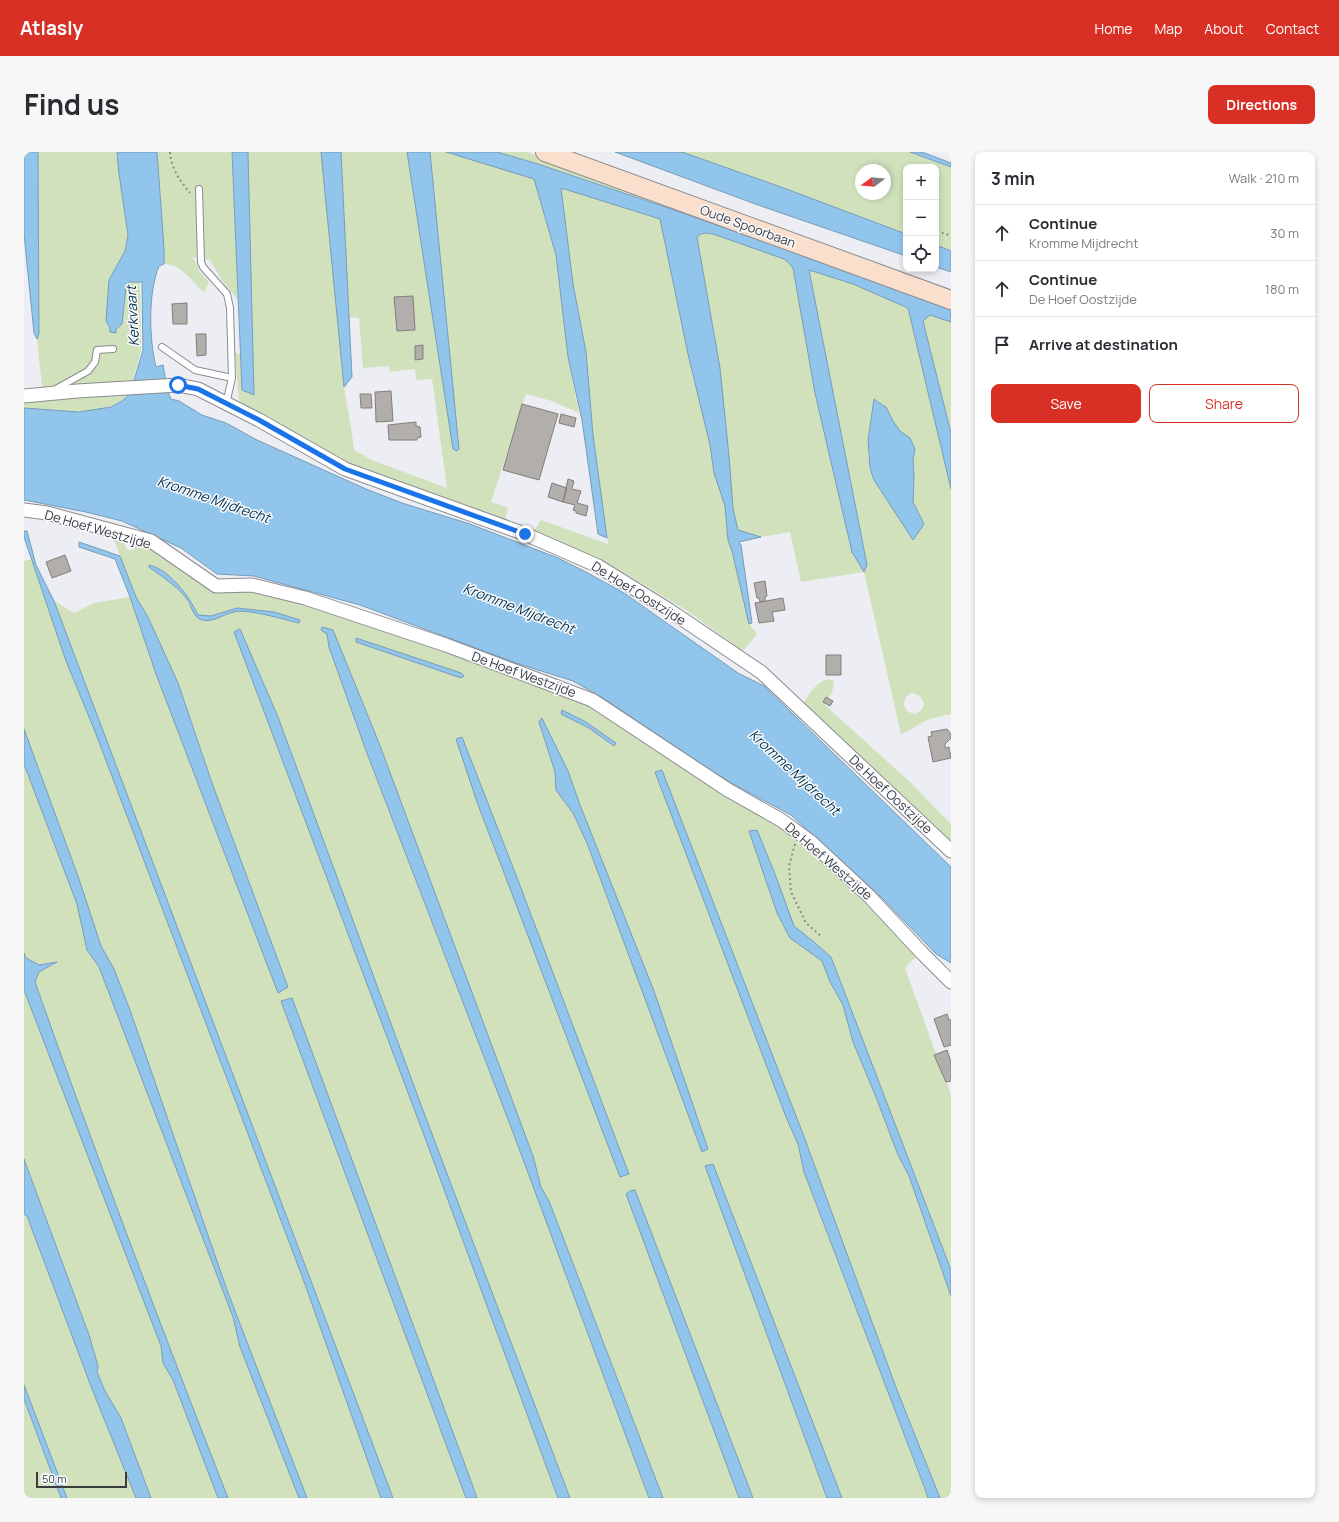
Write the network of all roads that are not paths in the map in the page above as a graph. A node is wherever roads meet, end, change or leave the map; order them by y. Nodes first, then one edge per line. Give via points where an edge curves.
1 (545, 152) edge
2 (199, 189) dead end
3 (951, 300) edge
4 (162, 347) dead end
5 (113, 349) dead end
6 (232, 378) junction
7 (48, 394) junction
8 (24, 396) edge
9 (226, 404) junction
10 (24, 510) edge
11 (951, 851) edge
12 (951, 982) edge

1 - 3 street, Oude Spoorbaan
2 - 6 lane via 201,262 227,294 230,308
4 - 6 lane via 195,370
5 - 7 lane via 97,350 95,362 88,371
6 - 9 lane
7 - 8 street
7 - 9 street via 178,385 198,389
9 - 11 street, De Hoef Oostzijde via 345,469 525,534 598,566 761,672
10 - 12 street, De Hoef Westzijde via 47,513 151,541 216,586 252,585 305,598 446,645 592,700 728,790 781,820 811,842 869,896

